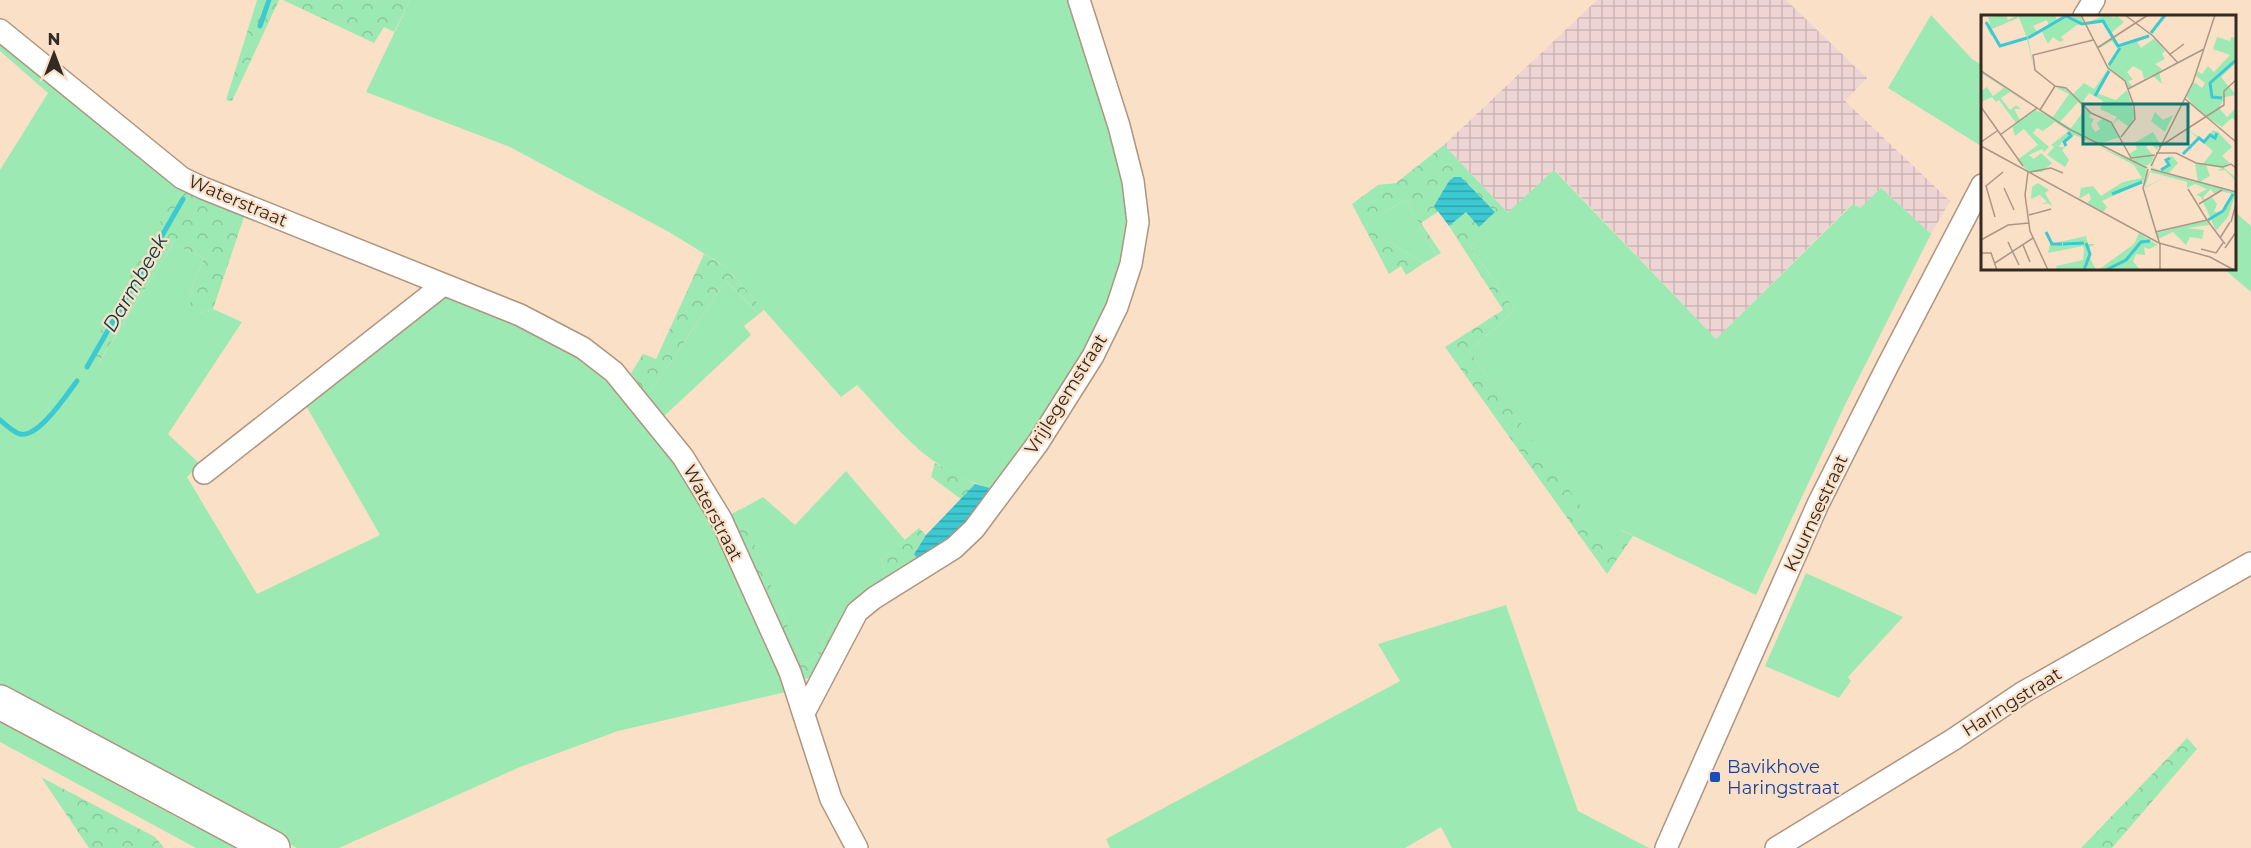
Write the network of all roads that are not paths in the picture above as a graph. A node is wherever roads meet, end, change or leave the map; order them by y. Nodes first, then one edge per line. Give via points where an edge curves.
1 (1079, 0) edge
2 (2094, 0) edge
3 (2085, 15) edge
4 (0, 30) edge
5 (1981, 189) edge
6 (443, 285) junction
7 (204, 473) dead end
8 (2251, 563) edge
9 (0, 702) edge
10 (804, 711) junction
11 (273, 848) edge
12 (857, 848) edge
13 (1666, 848) edge
14 (1776, 848) edge

1 - 10 street, Vrijlegemstraat via 1133,181 1138,222 1131,264 1117,307 1093,356 1038,443 974,529 954,548 857,612
2 - 3 street
4 - 6 street, Waterstraat via 182,178
5 - 13 street, Kuurnsestraat via 1818,504
6 - 7 street
6 - 10 street, Waterstraat via 520,315 573,343 627,385 683,457 721,519
8 - 14 street, Haringstraat via 2022,693
9 - 11 main road
10 - 12 street, Waterstraat via 831,799

